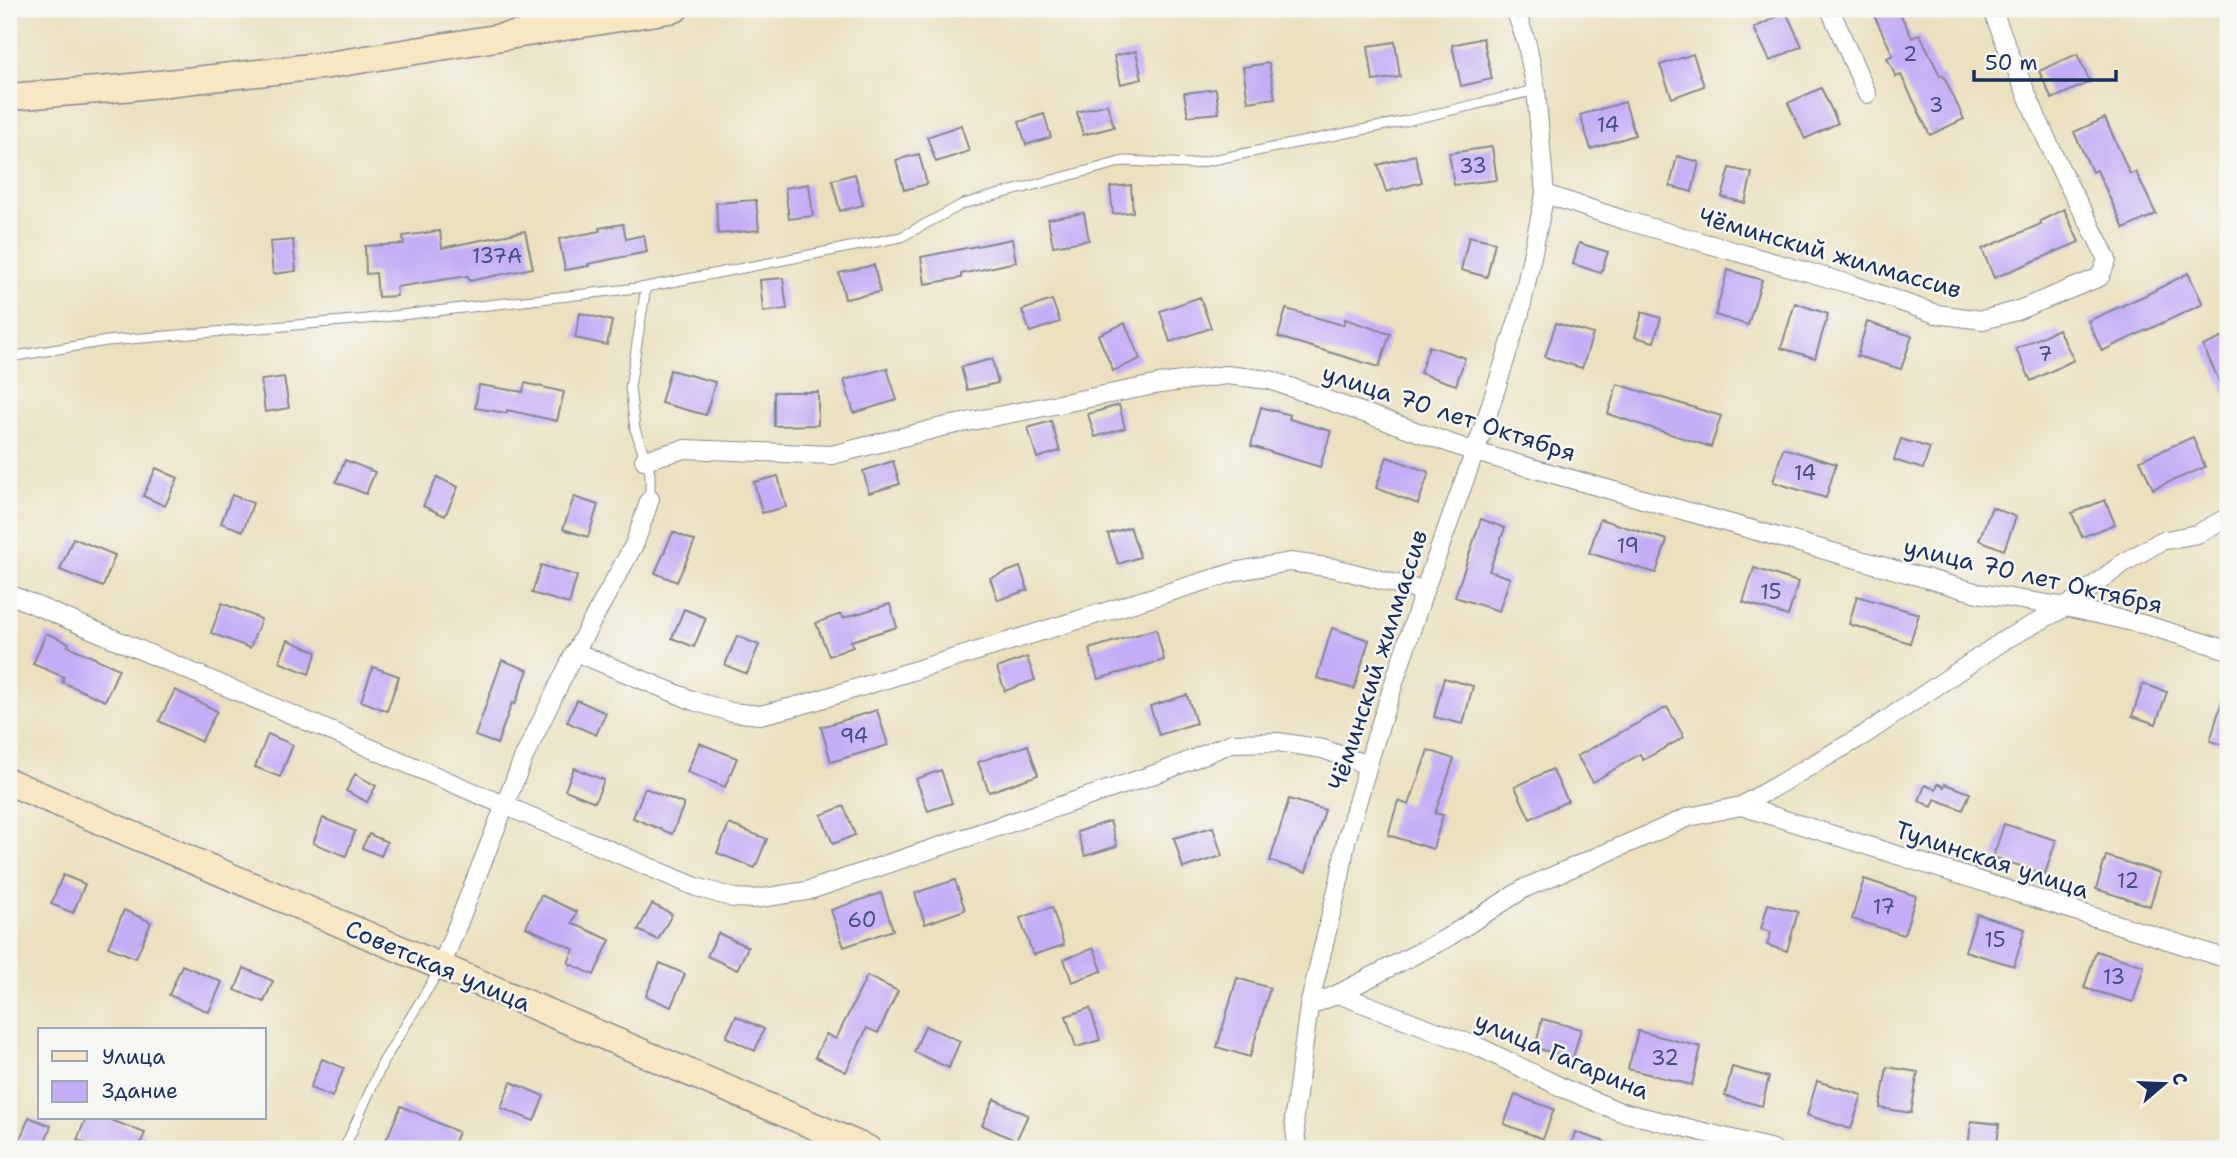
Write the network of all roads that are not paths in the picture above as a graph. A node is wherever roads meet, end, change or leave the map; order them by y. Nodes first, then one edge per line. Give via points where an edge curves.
1 (674, 9) edge
2 (1515, 9) edge
3 (1830, 9) edge
4 (1992, 9) edge
5 (1536, 90) junction
6 (1867, 94) dead end
7 (9, 97) edge
8 (1545, 194) junction
9 (646, 287) junction
10 (9, 357) edge
11 (1475, 452) junction
12 (644, 460) junction
13 (650, 499) joint
14 (2228, 517) edge
15 (1424, 591) junction
16 (9, 594) edge
17 (2066, 607) junction
18 (2228, 650) edge
19 (575, 652) junction
20 (1367, 765) junction
21 (9, 782) edge
22 (504, 806) junction
23 (1741, 806) junction
24 (2228, 960) edge
25 (441, 967) junction
26 (1338, 994) junction
27 (1309, 1006) junction
28 (344, 1149) edge
29 (868, 1149) edge
30 (1297, 1149) edge
31 (1773, 1149) edge

1 - 7 main road via 329,65
2 - 5 street, Чёминский жилмассив
3 - 6 street
4 - 8 street, Чёминский жилмассив via 2053,154 2107,260 2100,277 2078,287 1983,320 1936,314
5 - 8 street, Чёминский жилмассив
5 - 9 lane via 1192,164 1124,162 963,204 901,237
8 - 11 street, Чёминский жилмассив via 1520,313
9 - 10 lane via 366,319 107,341
9 - 12 lane via 630,387
11 - 12 street, улица 70 лет Октября via 1270,380 1226,374 956,424 832,455 685,449
11 - 15 street, Чёминский жилмассив
11 - 17 street, улица 70 лет Октября via 1978,593
12 - 13 lane via 650,472
13 - 19 street via 635,543
14 - 17 street via 2197,534 2161,541
15 - 19 street via 1290,562 1238,571 760,715 694,701
15 - 20 street, Чёминский жилмассив
16 - 22 street
17 - 18 street, улица 70 лет Октября
17 - 23 street via 2006,639 1864,735
19 - 22 street
20 - 22 street via 1323,749 1278,742 1232,743 1164,771 872,870 807,891 754,900 696,887
20 - 27 street, Чёминский жилмассив
21 - 25 main road, Советская улица
22 - 25 street
23 - 24 street, Тулинская улица
23 - 26 street via 1689,817 1525,888 1445,939
25 - 28 lane via 383,1062
25 - 29 main road, Советская улица
26 - 27 street
26 - 31 street, улица Гагарина via 1481,1048 1618,1111
27 - 30 street, Чёминский жилмассив via 1294,1117

